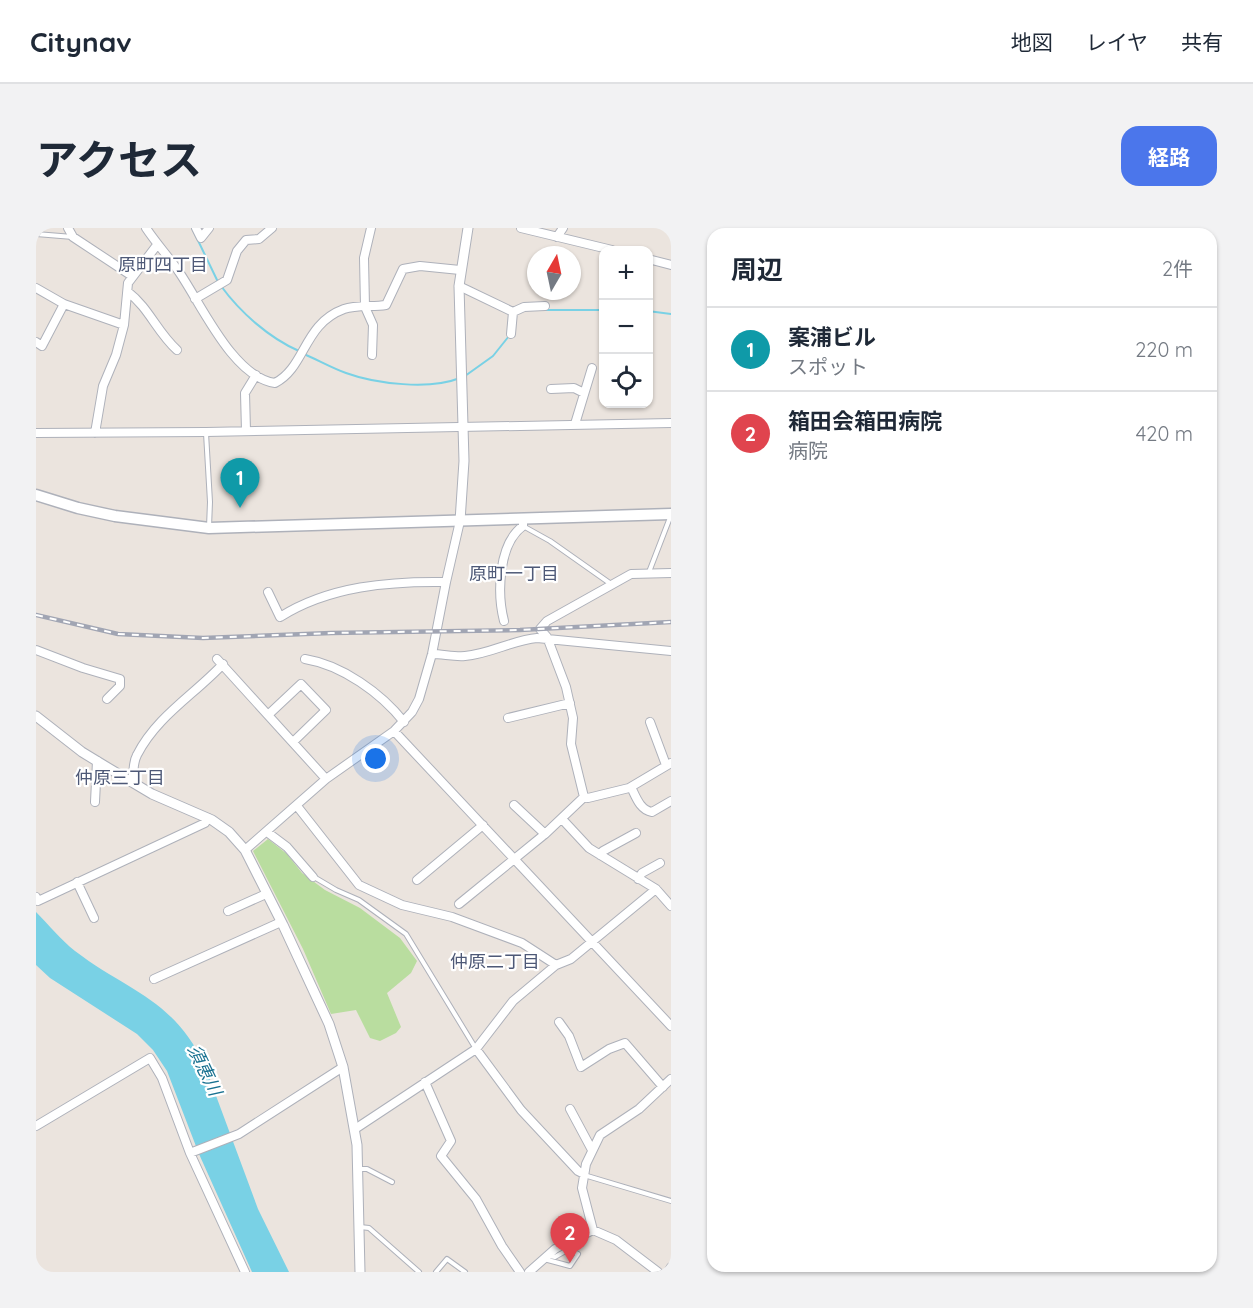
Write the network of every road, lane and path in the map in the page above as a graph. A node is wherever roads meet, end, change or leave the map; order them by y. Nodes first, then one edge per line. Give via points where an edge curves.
1 (68, 228) edge
2 (146, 228) edge
3 (196, 228) edge
4 (209, 228) edge
5 (273, 228) edge
6 (371, 228) edge
7 (468, 228) edge
8 (521, 228) edge
9 (563, 228) edge
10 (36, 234) edge
11 (73, 237) junction
12 (557, 237) junction
13 (157, 246) junction
14 (599, 247) edge
15 (653, 261) edge
16 (671, 265) edge
17 (460, 270) junction
18 (132, 276) junction
19 (459, 286) junction
20 (36, 288) edge
21 (128, 292) junction
22 (195, 299) junction
23 (64, 303) junction
24 (544, 306) dead end
25 (365, 307) junction
26 (513, 312) junction
27 (124, 325) junction
28 (511, 334) dead end
29 (36, 342) edge
30 (177, 350) dead end
31 (372, 355) dead end
32 (592, 368) dead end
33 (255, 375) junction
34 (551, 389) dead end
35 (584, 393) junction
36 (671, 423) edge
37 (575, 424) junction
38 (462, 426) junction
39 (206, 432) junction
40 (246, 432) junction
41 (36, 433) edge
42 (95, 434) junction
43 (36, 495) edge
44 (671, 514) edge
45 (460, 521) junction
46 (523, 522) junction
47 (210, 528) junction
48 (649, 572) junction
49 (671, 573) edge
50 (446, 582) junction
51 (611, 585) junction
52 (268, 592) dead end
53 (504, 621) dead end
54 (547, 638) junction
55 (36, 650) edge
56 (671, 651) edge
57 (432, 654) junction
58 (305, 659) dead end
59 (107, 699) dead end
60 (570, 703) junction
61 (268, 715) junction
62 (36, 716) edge
63 (508, 718) dead end
64 (404, 722) junction
65 (650, 722) dead end
66 (394, 731) junction
67 (293, 742) junction
68 (97, 761) junction
69 (668, 764) edge
70 (326, 779) junction
71 (131, 782) junction
72 (631, 787) junction
73 (584, 797) junction
74 (671, 801) edge
75 (95, 802) dead end
76 (514, 805) dead end
77 (297, 806) junction
78 (208, 818) junction
79 (562, 819) junction
80 (483, 825) junction
81 (267, 832) junction
82 (636, 833) dead end
83 (545, 834) junction
84 (245, 850) junction
85 (600, 855) junction
86 (515, 858) junction
87 (660, 863) dead end
88 (313, 877) joint
89 (638, 879) junction
90 (417, 880) dead end
91 (77, 882) junction
92 (656, 889) junction
93 (266, 894) junction
94 (36, 897) edge
95 (668, 897) edge
96 (459, 904) dead end
97 (671, 906) edge
98 (228, 910) dead end
99 (94, 918) dead end
100 (281, 922) junction
101 (592, 942) junction
102 (556, 965) junction
103 (154, 979) dead end
104 (559, 1022) dead end
105 (671, 1026) edge
106 (476, 1049) junction
107 (343, 1067) junction
108 (671, 1079) edge
109 (425, 1082) junction
110 (663, 1087) junction
111 (570, 1108) dead end
112 (36, 1126) edge
113 (355, 1128) junction
114 (592, 1150) junction
115 (193, 1152) junction
116 (358, 1168) junction
117 (584, 1174) junction
118 (392, 1182) dead end
119 (671, 1201) edge
120 (359, 1227) junction
121 (593, 1230) junction
122 (544, 1257) junction
123 (671, 1267) edge
124 (245, 1272) edge
125 (360, 1272) edge
126 (419, 1272) edge
127 (436, 1272) edge
128 (465, 1272) edge
129 (520, 1272) edge
130 (529, 1272) edge
131 (658, 1272) edge
132 (668, 1272) edge

1 - 11 street
2 - 13 street
3 - 4 street via 201,238
5 - 22 street via 259,239 246,240 237,251 227,280
6 - 25 street via 364,258
7 - 17 street
8 - 12 street
9 - 12 street
10 - 11 lane
11 - 18 street
12 - 14 street
13 - 18 street
13 - 22 street via 178,270
15 - 16 street
17 - 19 street
17 - 25 street via 420,266 403,269 386,306
18 - 21 street
19 - 26 street
19 - 38 street
20 - 23 street
21 - 27 street
21 - 30 street via 141,302 164,338
22 - 33 street via 234,357
23 - 27 street
23 - 29 street via 42,346
24 - 26 street
25 - 31 street via 373,325
25 - 33 street via 345,309 324,321 312,333 288,375 280,380 269,382
26 - 28 street
27 - 42 street via 103,386
32 - 35 street
33 - 40 street via 245,393
34 - 35 street via 574,388
35 - 37 street
36 - 37 street
37 - 38 street
38 - 40 street
38 - 45 street via 464,484
39 - 40 street
39 - 42 street
39 - 47 lane
41 - 42 street
43 - 47 main road via 115,516
44 - 46 main road
44 - 48 lane
45 - 46 main road
45 - 47 main road
45 - 50 street
46 - 51 lane
46 - 53 street via 507,545 505,555 500,583
48 - 49 street
48 - 51 street via 631,574
50 - 52 street via 357,589 316,600 280,617
50 - 57 street
51 - 54 street via 547,621 540,629
54 - 56 street
54 - 57 street via 525,639 464,656
54 - 60 street
55 - 59 street via 120,679 120,686
57 - 64 street via 419,699
58 - 64 street via 319,661 347,675
60 - 63 street
60 - 73 street via 571,744
61 - 67 street
61 - 67 street via 301,684 326,710
61 - 71 street via 220,662 162,718 137,754
62 - 68 street
64 - 66 street
65 - 69 street
66 - 70 street
66 - 80 street
67 - 70 street
68 - 71 street
68 - 75 street
69 - 72 street
70 - 77 street
71 - 78 street
72 - 73 street
72 - 74 street via 646,811 652,812
73 - 79 street
76 - 83 street
77 - 81 street
77 - 102 street via 359,885 402,905 452,917 522,943
78 - 84 street via 230,832
78 - 91 street via 205,823
79 - 83 street
79 - 85 street
80 - 86 street
80 - 90 street
81 - 84 street
81 - 88 street
82 - 85 street
83 - 86 street
84 - 93 street
85 - 89 street
86 - 96 street
86 - 101 street
87 - 89 street
88 - 106 lane via 359,900 406,934
89 - 92 street
91 - 94 street via 38,901
91 - 99 street
92 - 95 street
92 - 101 street
93 - 98 street
93 - 100 street
95 - 97 street
100 - 103 street
100 - 107 street via 328,1024
101 - 102 street via 571,959
101 - 105 street
102 - 106 street via 513,1001
104 - 110 street via 581,1068 609,1049 626,1043
106 - 109 street
106 - 117 street via 521,1110
107 - 113 street
107 - 115 street via 239,1134
108 - 110 street
109 - 113 street
109 - 129 street via 452,1141 441,1156 476,1199
110 - 114 street via 600,1135
111 - 114 street
112 - 115 street via 150,1058
113 - 116 street
114 - 117 street
115 - 124 street
116 - 118 lane via 367,1168
116 - 120 street
117 - 119 lane
117 - 121 street via 582,1188
120 - 125 street
120 - 126 lane via 369,1228
121 - 122 street
121 - 131 street via 616,1240
122 - 122 lane via 555,1257 569,1249 578,1254 570,1266
122 - 130 street
123 - 132 street
127 - 128 lane via 447,1259

